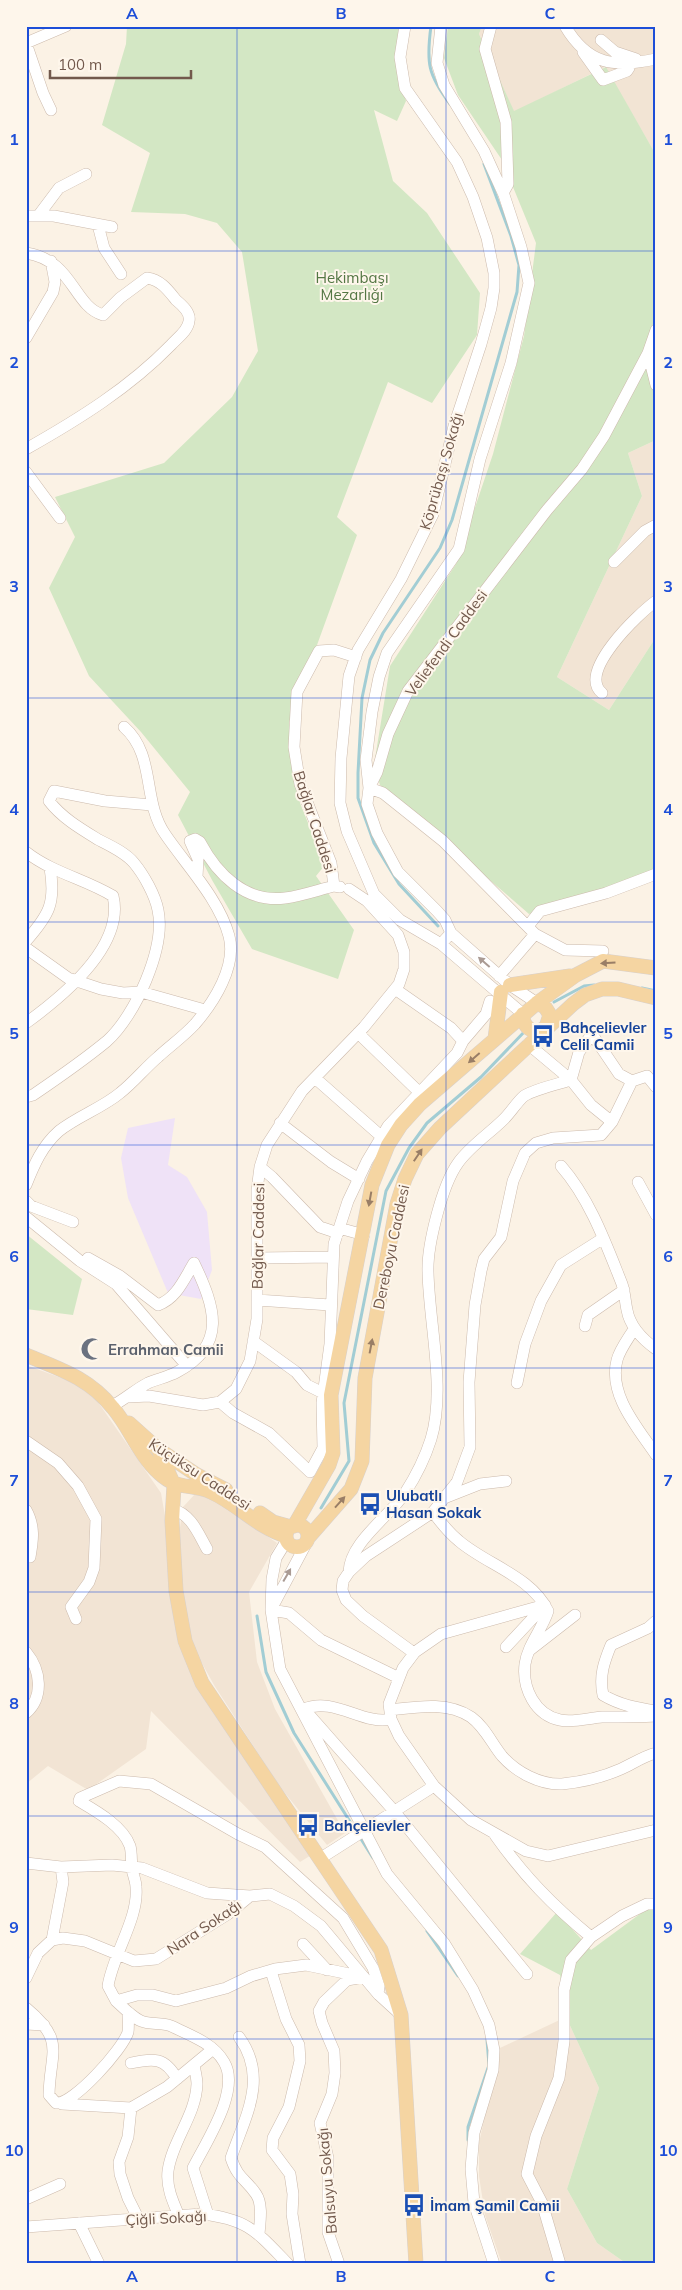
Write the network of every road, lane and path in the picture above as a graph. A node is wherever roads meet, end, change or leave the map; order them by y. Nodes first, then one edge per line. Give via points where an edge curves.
1 (66, 26) edge
2 (405, 26) edge
3 (441, 26) edge
4 (492, 26) edge
5 (565, 27) edge
6 (601, 40) dead end
7 (26, 43) edge
8 (580, 49) junction
9 (656, 59) edge
10 (628, 62) junction
11 (642, 62) junction
12 (51, 110) dead end
13 (86, 174) dead end
14 (503, 193) junction
15 (32, 216) edge
16 (98, 225) junction
17 (112, 228) dead end
18 (26, 253) edge
19 (51, 262) junction
20 (121, 274) dead end
21 (656, 330) edge
22 (26, 338) edge
23 (648, 353) junction
24 (656, 385) edge
25 (26, 449) edge
26 (26, 472) edge
27 (60, 518) dead end
28 (656, 525) edge
29 (614, 562) dead end
30 (656, 601) edge
31 (356, 657) junction
32 (602, 693) dead end
33 (124, 727) dead end
34 (368, 788) junction
35 (152, 804) junction
36 (26, 852) edge
37 (50, 868) junction
38 (656, 874) edge
39 (197, 877) junction
40 (334, 886) junction
41 (369, 887) junction
42 (349, 889) junction
43 (532, 930) junction
44 (451, 934) junction
45 (26, 941) edge
46 (441, 944) junction
47 (26, 948) edge
48 (603, 951) dead end
49 (656, 968) edge
50 (576, 975) junction
51 (499, 976) junction
52 (77, 981) junction
53 (395, 989) junction
54 (141, 992) junction
55 (500, 993) junction
56 (656, 998) edge
57 (536, 1002) junction
58 (206, 1010) junction
59 (523, 1014) junction
60 (26, 1023) edge
61 (546, 1027) junction
62 (358, 1033) junction
63 (495, 1039) junction
64 (463, 1041) junction
65 (528, 1044) junction
66 (315, 1078) junction
67 (571, 1080) junction
68 (632, 1081) junction
69 (656, 1087) edge
70 (420, 1093) junction
71 (26, 1097) edge
72 (612, 1122) junction
73 (280, 1123) junction
74 (382, 1137) junction
75 (561, 1166) dead end
76 (260, 1167) junction
77 (359, 1179) junction
78 (638, 1182) dead end
79 (26, 1185) edge
80 (26, 1201) edge
81 (656, 1215) edge
82 (26, 1217) edge
83 (73, 1222) dead end
84 (338, 1230) junction
85 (364, 1235) junction
86 (602, 1239) junction
87 (56, 1242) junction
88 (333, 1257) junction
89 (258, 1258) junction
90 (624, 1290) junction
91 (257, 1300) junction
92 (330, 1305) junction
93 (585, 1326) dead end
94 (634, 1330) junction
95 (253, 1341) junction
96 (656, 1349) edge
97 (26, 1355) edge
98 (26, 1360) edge
99 (47, 1364) junction
100 (187, 1366) junction
101 (517, 1383) dead end
102 (323, 1393) junction
103 (128, 1398) junction
104 (220, 1402) junction
105 (114, 1409) junction
106 (26, 1442) edge
107 (158, 1449) junction
108 (656, 1455) edge
109 (158, 1473) junction
110 (506, 1481) dead end
111 (195, 1482) junction
112 (174, 1485) junction
113 (447, 1497) junction
114 (172, 1508) junction
115 (26, 1510) edge
116 (433, 1512) junction
117 (289, 1532) junction
118 (307, 1540) junction
119 (208, 1549) dead end
120 (30, 1557) dead end
121 (349, 1572) junction
122 (544, 1604) junction
123 (271, 1610) junction
124 (575, 1615) dead end
125 (76, 1619) dead end
126 (656, 1620) edge
127 (506, 1647) dead end
128 (528, 1651) junction
129 (26, 1652) edge
130 (414, 1653) junction
131 (399, 1678) junction
132 (295, 1701) junction
133 (304, 1709) junction
134 (656, 1711) edge
135 (26, 1713) edge
136 (390, 1714) junction
137 (656, 1716) edge
138 (656, 1753) edge
139 (434, 1786) junction
140 (394, 1812) junction
141 (656, 1830) edge
142 (493, 1832) junction
143 (359, 1834) junction
144 (321, 1858) junction
145 (26, 1863) edge
146 (61, 1867) junction
147 (132, 1867) junction
148 (250, 1896) junction
149 (656, 1904) edge
150 (591, 1937) junction
151 (52, 1940) junction
152 (303, 1944) dead end
153 (116, 1955) junction
154 (327, 1970) junction
155 (271, 1971) junction
156 (527, 1974) dead end
157 (364, 1977) junction
158 (26, 1978) edge
159 (378, 1994) junction
160 (116, 2001) junction
161 (26, 2008) edge
162 (128, 2012) junction
163 (401, 2015) junction
164 (26, 2024) edge
165 (44, 2025) junction
166 (239, 2037) dead end
167 (213, 2049) junction
168 (131, 2063) dead end
169 (194, 2065) junction
170 (177, 2078) junction
171 (62, 2104) junction
172 (131, 2108) junction
173 (60, 2184) dead end
174 (26, 2199) edge
175 (208, 2215) junction
176 (179, 2216) junction
177 (138, 2218) junction
178 (79, 2223) junction
179 (26, 2227) edge
180 (258, 2234) junction
181 (284, 2262) edge
182 (99, 2264) edge
183 (300, 2264) edge
184 (339, 2264) edge
185 (416, 2264) edge
186 (494, 2264) edge
187 (560, 2264) edge

1 - 7 street
2 - 31 street, Köprübaşı Sokağı via 400,58 405,88 457,162 473,197 486,238 494,288 492,308 454,426 433,514 401,579
3 - 14 street via 437,63 444,85 484,151
4 - 14 street via 485,49 506,122 508,184
5 - 8 street
6 - 11 street via 615,52
7 - 12 street
8 - 10 street via 600,60
8 - 10 street via 603,80 627,72
9 - 11 street
10 - 11 street
13 - 15 street via 59,188
14 - 34 street via 529,283 523,318 480,459 459,548 387,652 372,712 366,760
15 - 16 street via 54,216
16 - 17 street
16 - 20 street via 104,248
18 - 19 street
19 - 22 street via 55,282 53,292
19 - 25 street via 74,284 94,312 103,315 147,278 156,279 165,287 189,314 190,321 186,330 156,360 121,390
21 - 23 street, Veliefendi Caddesi
23 - 24 street
23 - 34 street, Veliefendi Caddesi via 604,436 582,469 408,691
26 - 27 street
28 - 29 street via 645,531
30 - 32 street via 634,619 609,650 594,678 595,687
31 - 40 street, Bağlar Caddesi via 334,650 319,651 297,692 294,747 300,784 330,864
31 - 41 street, Köprübaşı Sokağı via 349,676 345,710 340,803 346,831
33 - 35 street via 133,735 142,752
34 - 43 street via 383,792 443,841
34 - 44 street via 367,804 377,833 398,872 437,910
35 - 39 street via 164,834
35 - 54 street via 105,801 54,791 49,801 58,812 133,861 144,876 158,909 159,923 153,961
36 - 37 street
37 - 45 street via 54,890 49,908 43,922
37 - 52 street via 97,886 113,896 116,908 106,941
38 - 43 street via 606,893 540,911
39 - 40 street via 198,859 190,841 195,839 225,878 260,898 285,898
39 - 58 street via 229,935 232,953 223,980
40 - 42 street
41 - 42 street
41 - 46 street, Köprübaşı Sokağı via 400,920
42 - 53 street, Bağlar Caddesi via 367,901 398,935 404,952 404,969 400,984
43 - 48 street via 565,950
43 - 51 street
44 - 46 street
51 -> 44 street
46 - 55 street, Köprübaşı Sokağı
47 - 52 street
49 -> 50 main road via 603,961
50 - 55 main road
50 - 57 main road
51 - 55 street
52 - 54 street via 109,991
52 - 60 street
53 - 62 street, Bağlar Caddesi
53 - 64 street via 451,1028
54 - 58 street
54 - 71 street via 108,1040 41,1090
55 - 57 street
55 - 59 street, Köprübaşı Sokağı
55 - 63 main road
55 - 64 street
56 - 61 main road, Dereboyu Caddesi via 618,989 602,989 585,995
57 - 59 main road
57 - 61 main road via 548,1011 550,1019
58 - 79 street via 195,1025 119,1094 58,1132 42,1150
59 - 61 main road via 524,1023 530,1030
59 - 63 main road
61 - 65 main road, Dereboyu Caddesi
62 - 66 street, Bağlar Caddesi
62 - 70 street
63 -> 85 main road via 420,1104 388,1145 372,1185
64 - 70 street via 457,1053
65 - 67 street
118 -> 65 main road, Dereboyu Caddesi via 351,1490 362,1461 365,1378 397,1204 405,1178 417,1154 440,1128
66 - 73 street, Bağlar Caddesi
66 - 74 street
67 - 68 street via 579,1052 592,1034 619,1074
67 - 72 street via 591,1105
67 - 121 street via 524,1096 481,1138 452,1173 429,1246 436,1407 432,1436 422,1463 404,1494 355,1550 349,1561
68 - 69 street via 647,1076
68 - 72 street
70 - 74 street via 388,1126
72 - 113 street via 601,1134 553,1138 536,1143 525,1153 513,1181 501,1237 484,1259 480,1270 469,1382 470,1447 457,1482
73 - 76 street, Bağlar Caddesi via 267,1145
73 - 77 street
74 - 77 street
75 - 86 street via 581,1191
76 - 84 street via 320,1227
76 - 89 street, Bağlar Caddesi
77 - 84 street
78 - 81 street
80 - 83 street via 31,1206
82 - 87 street
84 - 85 street
84 - 88 street
85 - 117 main road via 331,1395 333,1454
86 - 90 street
86 - 101 street via 561,1265 541,1301 525,1344
87 - 100 street via 116,1284
87 - 100 street via 120,1276 158,1305 176,1294 194,1263 210,1300 212,1336 206,1349
88 - 89 street
88 - 92 street
89 - 91 street, Bağlar Caddesi
90 - 93 street via 588,1315
90 - 94 street
91 - 92 street
91 - 95 street, Bağlar Caddesi
92 - 102 street via 330,1344
94 - 96 street
94 - 108 street via 617,1360 616,1383 624,1405
95 - 102 street via 296,1372 307,1385
95 - 104 street, Bağlar Caddesi via 250,1361 236,1389
97 - 99 main road, Küçüksu Caddesi
98 - 99 main road, Küçüksu Caddesi
99 - 105 main road, Küçüksu Caddesi via 83,1379
100 - 103 street via 146,1384
102 - 104 street via 323,1448 310,1472 269,1433
103 - 104 street via 149,1396 203,1405
103 - 105 street
105 - 107 main road, Küçüksu Caddesi
105 - 109 main road, Küçüksu Caddesi
106 - 125 street via 58,1463 78,1486 96,1519 94,1568 71,1607
107 - 111 main road, Küçüksu Caddesi
107 - 112 main road
109 - 112 main road, Küçüksu Caddesi
109 - 114 main road
110 - 113 street via 480,1484
111 - 112 main road via 181,1478
111 - 114 main road
111 - 117 main road, Küçüksu Caddesi via 218,1485
112 - 114 main road
113 - 116 street
114 - 119 street via 182,1511
114 - 144 main road via 176,1592 185,1641 202,1683
115 - 120 street via 34,1534
116 - 121 street via 366,1556
116 - 122 street via 460,1542 511,1574
117 - 118 main road, Küçüksu Caddesi via 291,1546 298,1547
117 - 123 street via 276,1558
123 -> 118 street
121 - 130 street via 342,1590 346,1600 362,1616
122 - 127 street
122 - 128 street via 548,1611
122 - 130 street via 441,1634
123 - 131 street via 289,1612 321,1640
123 - 132 street via 280,1669
124 - 128 street
126 - 134 street via 648,1628 611,1645 601,1683 603,1695 614,1701
128 - 137 street via 525,1672 528,1694 546,1715 578,1721
129 - 135 street via 33,1660 39,1680 34,1706
130 - 131 street
131 - 136 street via 389,1704
132 - 133 street
132 - 143 street
133 - 136 street via 326,1706 378,1720
133 - 140 street
136 - 138 street via 426,1706 458,1711 472,1717 502,1757 522,1774 560,1784 592,1779
136 - 139 street via 399,1736
139 - 140 street
139 - 142 street via 471,1820
140 - 143 street
140 - 156 street
141 - 142 street via 548,1856 526,1851
142 - 150 street via 522,1872
143 - 144 street
143 - 186 street via 387,1874 444,1943 473,1990 489,2025 494,2050 493,2070 474,2133 471,2169 474,2203
144 - 163 main road via 381,1950
145 - 146 street
146 - 147 street
146 - 151 street via 63,1882
147 - 148 street via 159,1873 207,1893
147 - 153 street via 135,1905
147 - 159 street via 130,1845 124,1836 79,1801 80,1798 119,1782 151,1784 266,1847 343,1918 373,1968
148 - 153 street, Nara Sokağı via 228,1914 156,1959 134,1961
148 - 157 street, Nara Sokağı via 270,1894 294,1906 321,1926
149 - 150 street via 647,1904 622,1916
150 - 187 street via 571,1960 564,1990 564,2041 559,2078 536,2136 528,2174 542,2203
151 - 153 street, Nara Sokağı via 85,1941
151 - 158 street via 38,1954
152 - 154 street
153 - 160 street via 108,1986
154 - 155 street via 306,1966
154 - 157 street
155 - 160 street via 218,1991 176,2001 137,1995
155 - 183 street via 286,2019 299,2045 300,2061 289,2107 273,2138 272,2150 290,2174
157 - 159 street, Nara Sokağı
157 - 184 street, Balsuyu Sokağı via 347,1980 319,2011 334,2051 332,2094 320,2123 328,2158 328,2232
159 - 163 street, Nara Sokağı
160 - 162 street
161 - 165 street
162 - 167 street via 141,2021 173,2027
162 - 171 street via 128,2032 103,2068
163 - 185 main road
164 - 165 street
165 - 171 street via 50,2031 54,2046 50,2095 56,2103
166 - 180 street via 248,2050 253,2069 252,2091 250,2109 230,2158 236,2173 257,2195 261,2217
167 - 169 street
167 - 175 street via 225,2062 228,2094 192,2168
168 - 170 street via 148,2060 164,2063
169 - 170 street
169 - 176 street via 197,2084 168,2173 170,2193
170 - 172 street
171 - 172 street
172 - 177 street via 128,2137 119,2162 120,2174
173 - 174 street
175 - 176 street, Çiğli Sokağı
175 - 180 street, Çiğli Sokağı via 228,2217 253,2228
176 - 177 street, Çiğli Sokağı
177 - 178 street, Çiğli Sokağı
178 - 179 street, Çiğli Sokağı
178 - 182 street
180 - 181 street, Çiğli Sokağı

